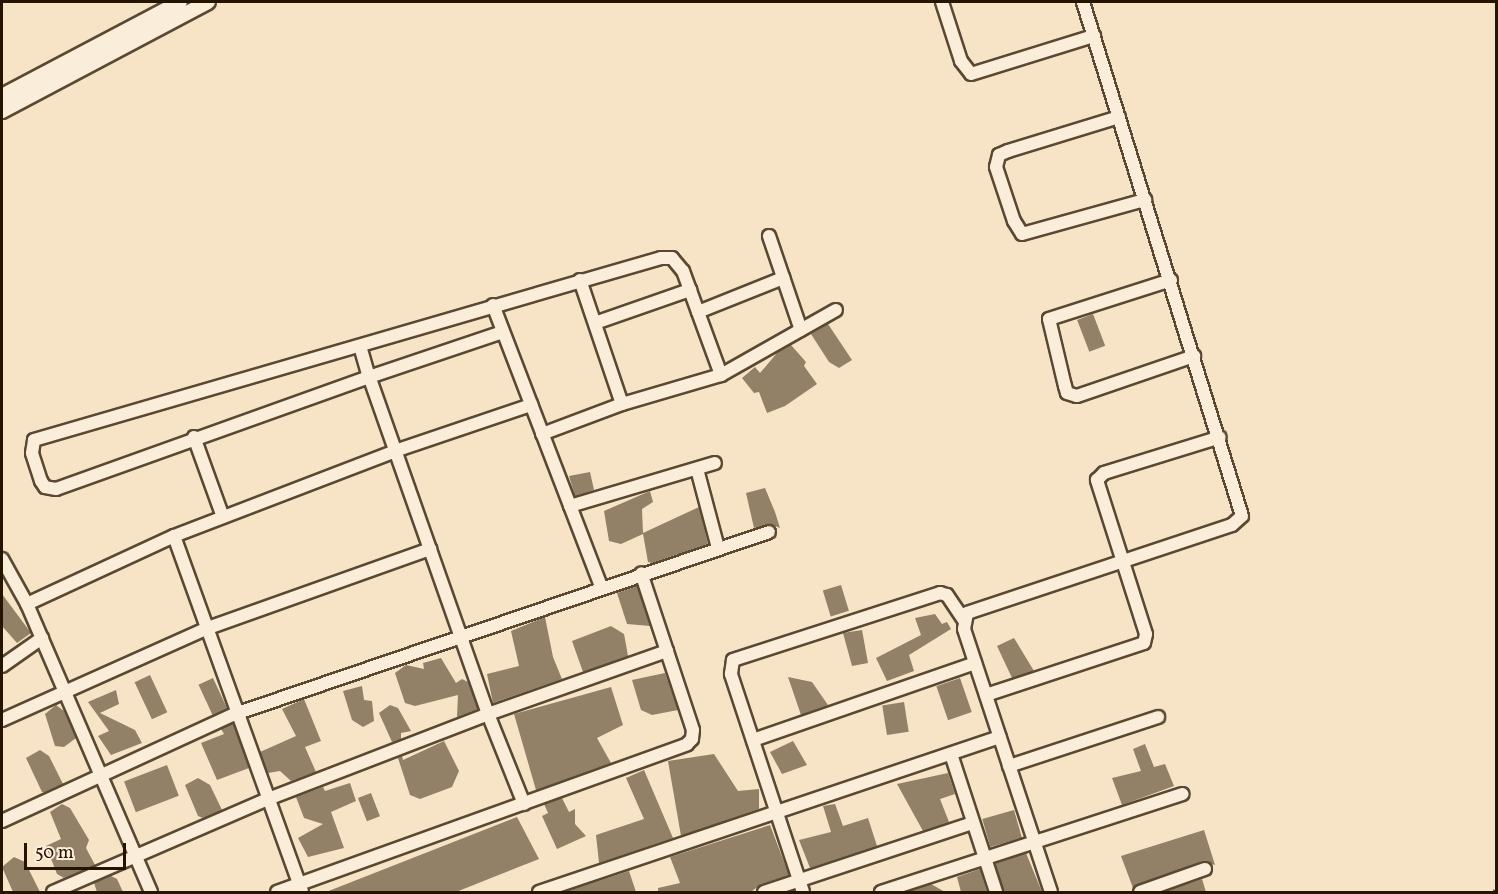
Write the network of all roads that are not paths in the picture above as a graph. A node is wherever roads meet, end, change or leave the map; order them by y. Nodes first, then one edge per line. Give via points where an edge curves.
1 (180, 2) edge
2 (208, 2) edge
3 (942, 2) edge
4 (1083, 2) edge
5 (1094, 36) junction
6 (2, 96) edge
7 (2, 111) edge
8 (1119, 117) junction
9 (1145, 200) junction
10 (769, 236) dead end
11 (783, 278) junction
12 (580, 280) junction
13 (1171, 280) junction
14 (690, 290) junction
15 (493, 305) junction
16 (836, 310) dead end
17 (698, 312) junction
18 (595, 323) junction
19 (801, 330) junction
20 (503, 332) junction
21 (360, 346) junction
22 (1194, 356) junction
23 (721, 375) junction
24 (369, 377) junction
25 (622, 404) junction
26 (531, 405) junction
27 (542, 434) junction
28 (194, 437) junction
29 (1220, 437) junction
30 (395, 451) junction
31 (715, 463) dead end
32 (697, 469) junction
33 (570, 506) junction
34 (223, 516) junction
35 (769, 532) dead end
36 (174, 536) junction
37 (718, 548) junction
38 (430, 549) junction
39 (2, 559) edge
40 (1122, 561) junction
41 (641, 573) junction
42 (601, 587) junction
43 (27, 604) junction
44 (964, 620) junction
45 (208, 628) junction
46 (463, 636) junction
47 (42, 638) junction
48 (667, 651) junction
49 (975, 663) junction
50 (2, 666) edge
51 (64, 692) junction
52 (986, 695) junction
53 (235, 714) junction
54 (488, 714) junction
55 (1158, 717) dead end
56 (2, 720) edge
57 (1000, 737) junction
58 (753, 740) junction
59 (951, 754) junction
60 (1009, 766) junction
61 (101, 775) junction
62 (1182, 794) dead end
63 (268, 799) junction
64 (524, 804) junction
65 (776, 811) junction
66 (2, 821) edge
67 (974, 824) junction
68 (1034, 841) junction
69 (135, 855) junction
70 (985, 858) junction
71 (1205, 869) dead end
72 (801, 887) edge
73 (300, 888) edge
74 (53, 892) edge
75 (152, 892) edge
76 (277, 892) edge
77 (539, 892) edge
78 (764, 892) edge
79 (881, 892) edge
80 (996, 892) edge
81 (1051, 892) edge
82 (1140, 892) edge

1 - 6 street
2 - 7 street
3 - 5 street via 961,61 971,74
4 - 5 street
5 - 8 street
8 - 9 street
8 - 9 street via 1008,151 999,155 996,167 1022,234
9 - 13 street
10 - 11 street
11 - 17 street
11 - 19 street
12 - 14 street via 672,258 683,271
12 - 15 street
12 - 18 street
13 - 22 street
13 - 22 street via 1049,319 1067,393 1077,396
14 - 17 street
14 - 18 street
15 - 20 street
15 - 21 street
16 - 19 street
17 - 23 street
18 - 25 street
19 - 23 street
20 - 24 street
20 - 26 street
21 - 24 street
21 - 28 street via 39,436 34,440 32,453 45,487 56,489
22 - 29 street
23 - 25 street
24 - 28 street
24 - 30 street
25 - 27 street
26 - 27 street
26 - 30 street
27 - 33 street
28 - 34 street
29 - 40 street via 1242,507 1239,521
29 - 40 street via 1099,476 1098,486
30 - 34 street
30 - 38 street
31 - 32 street
32 - 33 street
32 - 37 street
33 - 42 street
34 - 36 street
35 - 37 street
36 - 43 street
36 - 45 street
37 - 41 street
38 - 45 street
38 - 46 street
39 - 43 street
40 - 44 street via 977,609 967,613
40 - 52 street via 1146,634 1144,643
41 - 42 street
41 - 48 street
42 - 46 street
43 - 47 street
44 - 49 street
44 - 58 street via 947,595 940,593 733,660 731,674
45 - 51 street
45 - 53 street
46 - 53 street
46 - 54 street
47 - 50 street
47 - 51 street
48 - 54 street
48 - 64 street via 692,739 680,747
49 - 52 street
49 - 58 street
51 - 56 street
51 - 61 street
52 - 57 street
53 - 61 street
53 - 63 street
54 - 63 street
54 - 64 street
55 - 60 street
57 - 59 street
57 - 60 street
58 - 65 street
59 - 65 street
59 - 67 street
60 - 68 street
61 - 66 street
61 - 69 street
62 - 68 street
63 - 69 street
63 - 73 street
64 - 73 street
65 - 72 street
65 - 77 street
67 - 70 street
67 - 72 street
68 - 70 street
68 - 81 street
69 - 74 street
69 - 75 street
70 - 79 street
70 - 80 street
71 - 82 street
72 - 78 street
73 - 76 street

